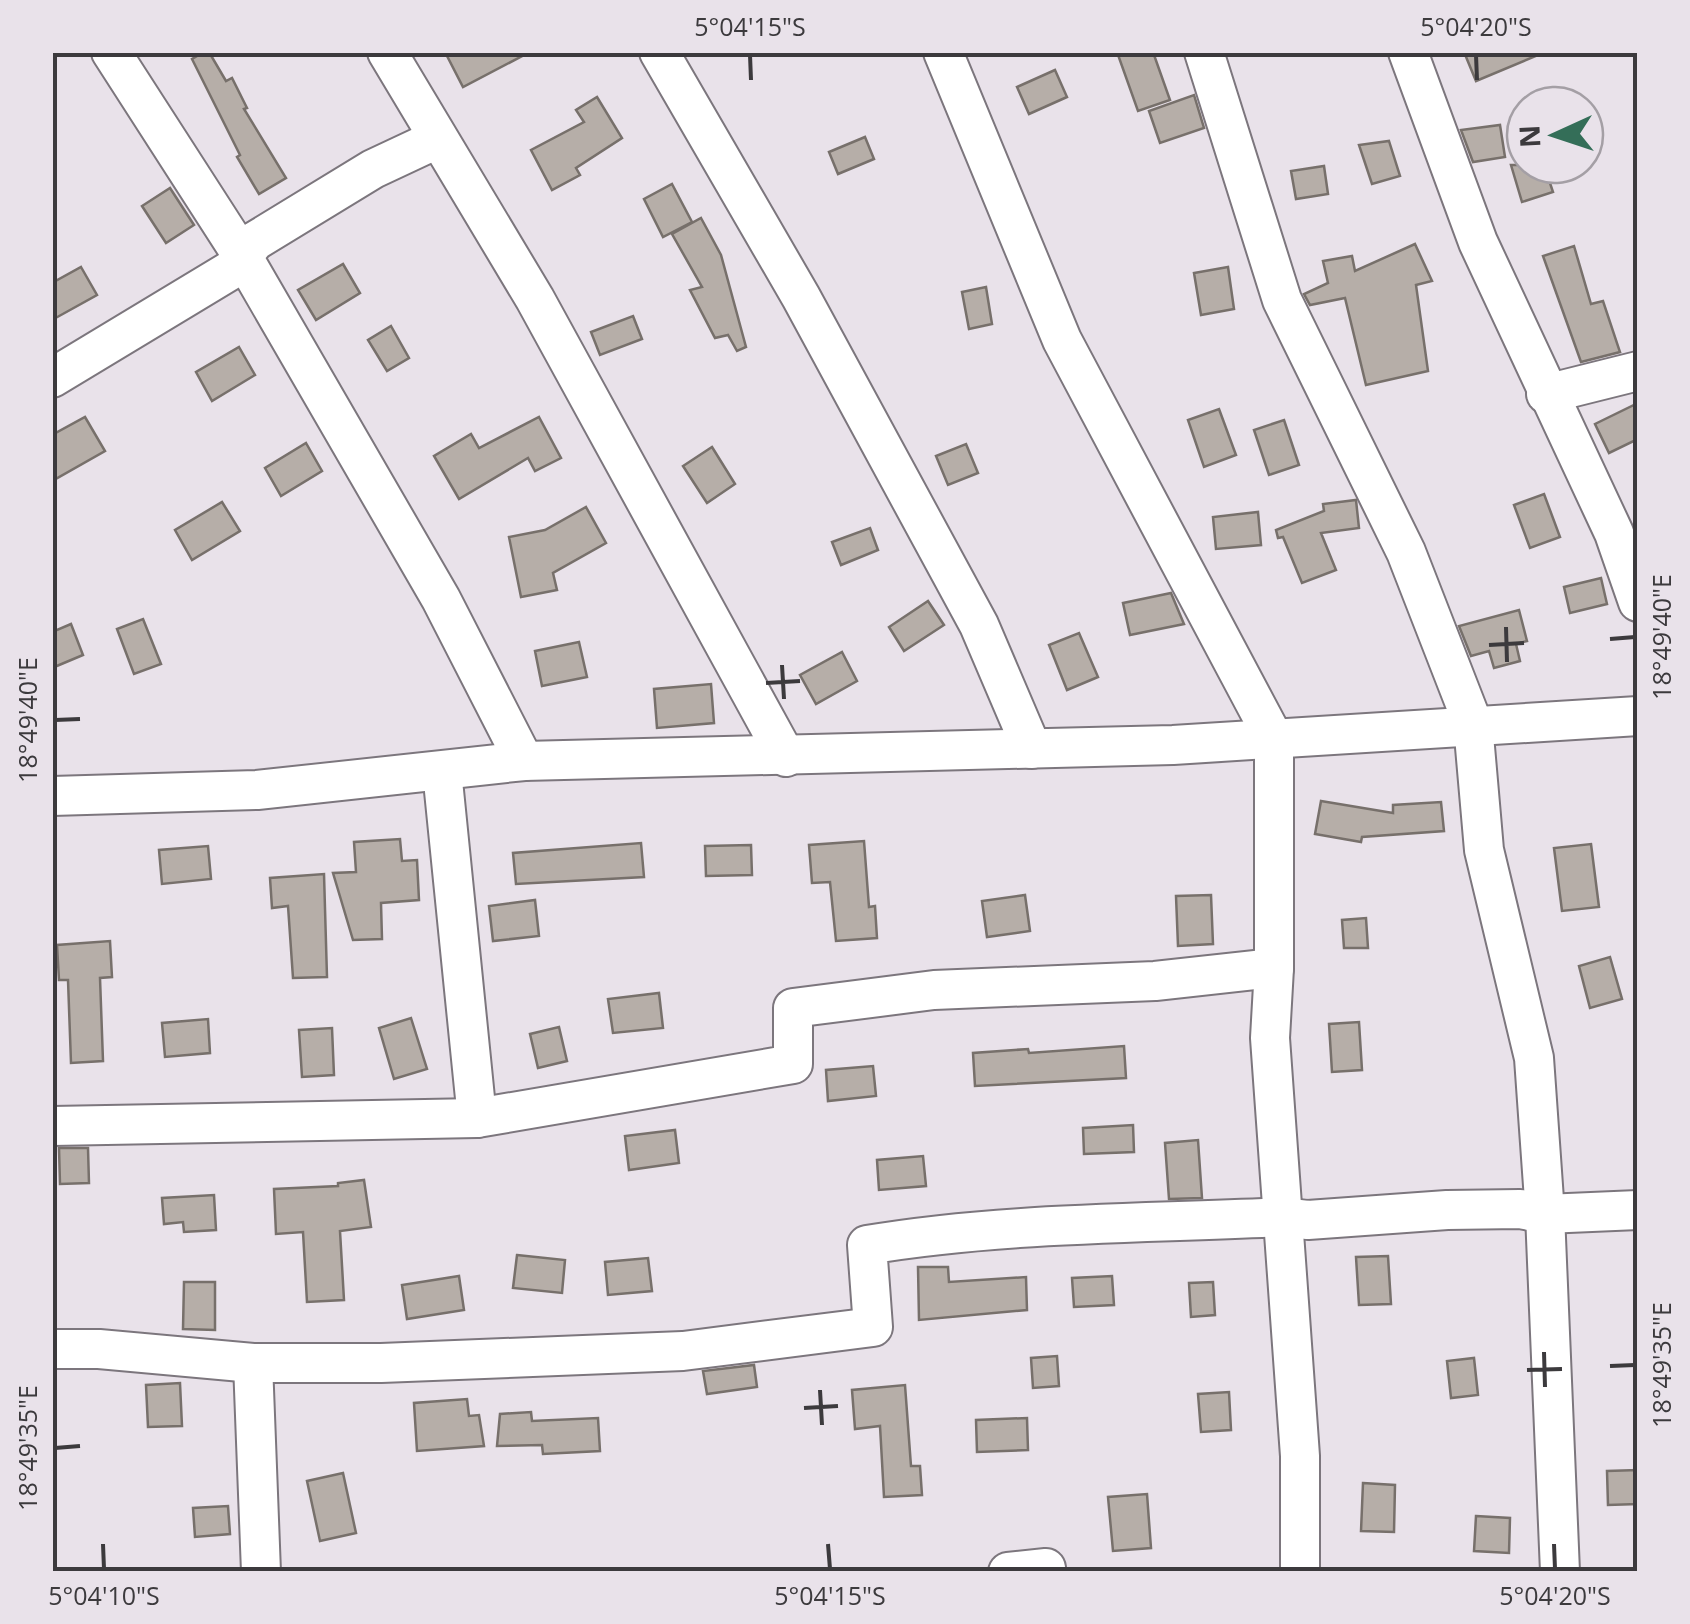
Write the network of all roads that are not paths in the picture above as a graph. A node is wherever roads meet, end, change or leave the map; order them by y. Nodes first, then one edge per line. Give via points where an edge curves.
1 (111, 52) edge
2 (387, 52) edge
3 (659, 52) edge
4 (943, 52) edge
5 (1204, 52) edge
6 (1408, 52) edge
7 (437, 138) junction
8 (243, 257) junction
9 (1638, 371) edge
10 (52, 378) edge
11 (1546, 394) junction
12 (1638, 602) edge
13 (1638, 716) edge
14 (1473, 724) junction
15 (1274, 740) junction
16 (1032, 749) junction
17 (786, 757) junction
18 (524, 762) junction
19 (442, 772) junction
20 (52, 796) edge
21 (1274, 968) junction
22 (477, 1118) junction
23 (52, 1126) edge
24 (1638, 1210) edge
25 (1544, 1214) junction
26 (1282, 1217) junction
27 (52, 1349) edge
28 (253, 1363) junction
29 (261, 1572) edge
30 (1008, 1572) edge
31 (1046, 1572) edge
32 (1300, 1572) edge
33 (1560, 1572) edge

1 - 8 street
2 - 7 street
3 - 16 street via 980,626
4 - 15 street via 1062,340
5 - 14 street via 1282,300 1406,552
6 - 11 street via 1478,242
7 - 8 street via 255,241
7 - 17 street
8 - 10 street
8 - 18 street via 441,599
9 - 11 street
11 - 12 street via 1614,532
13 - 14 street
14 - 15 street
14 - 25 street via 1484,850 1534,1058
15 - 16 street
15 - 21 street
16 - 17 street
17 - 18 street
18 - 19 street
19 - 20 street via 257,790
19 - 22 street
21 - 22 street via 1155,981 934,990 792,1008 793,1064
21 - 26 street via 1270,1038
22 - 23 street
24 - 25 street
25 - 26 street via 1520,1209
25 - 33 street
26 - 28 street via 1018,1226 867,1245 872,1327 683,1351
26 - 32 street via 1300,1456
27 - 28 street
28 - 29 street
30 - 31 street

